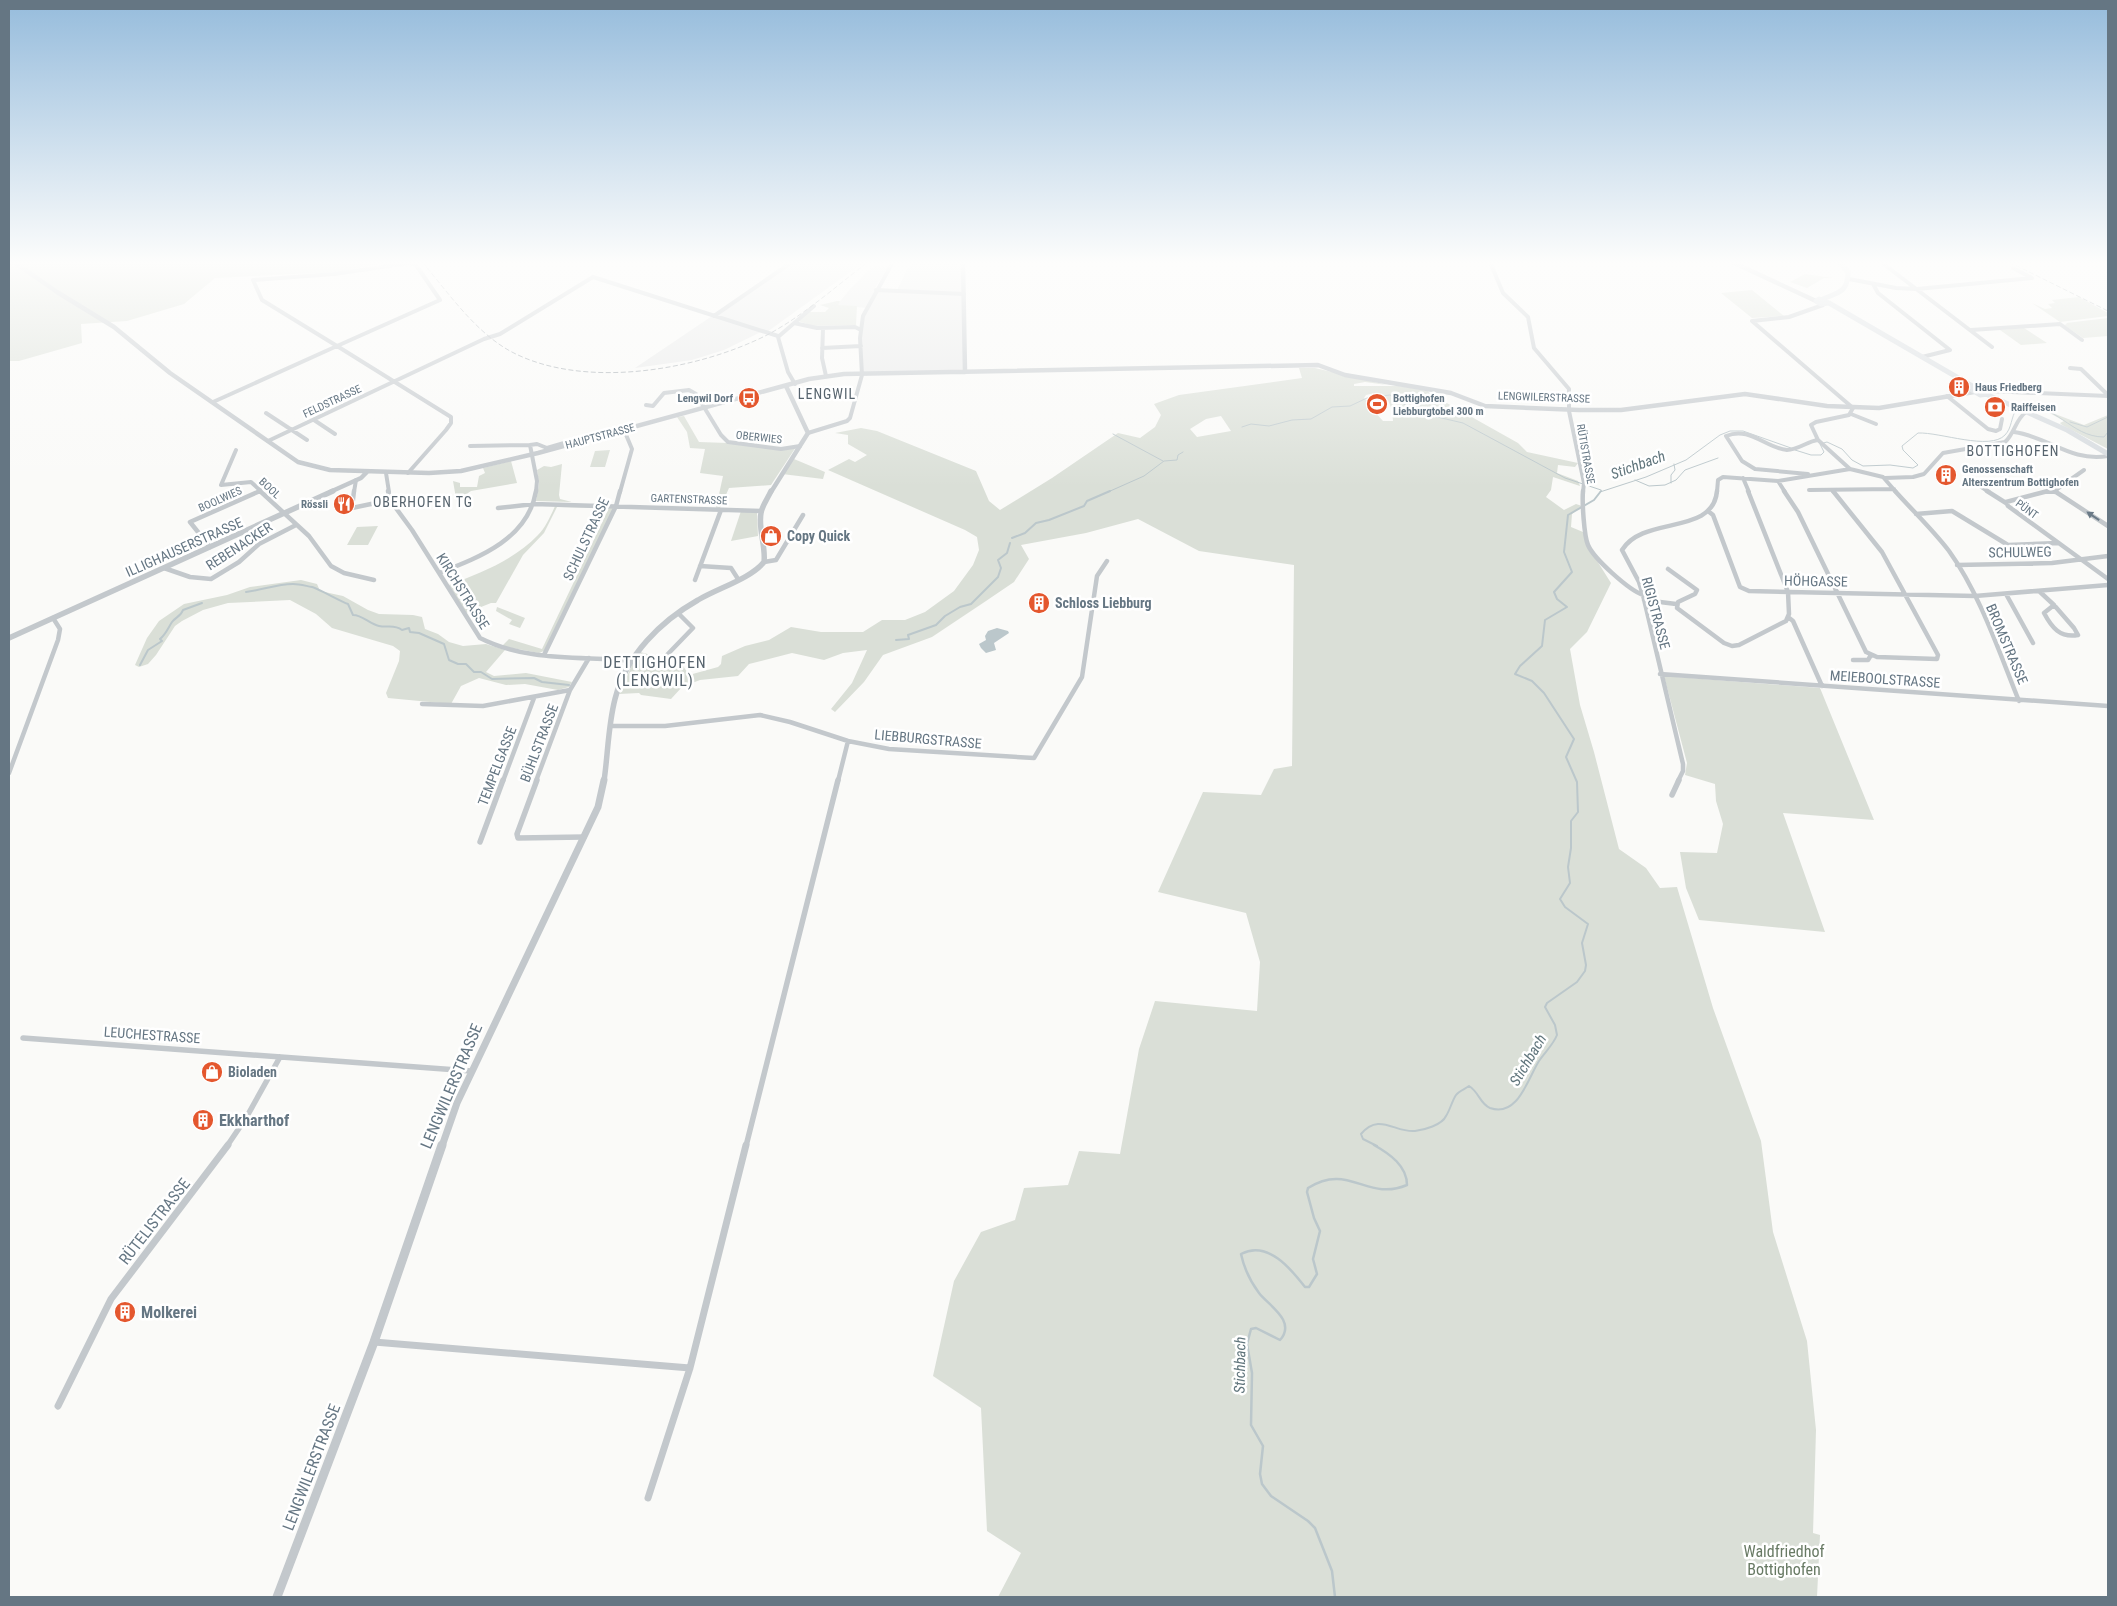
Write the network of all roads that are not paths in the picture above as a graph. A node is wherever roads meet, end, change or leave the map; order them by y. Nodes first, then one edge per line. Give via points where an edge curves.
1 (778, 336) edge
2 (126, 337) edge
3 (322, 337) edge
4 (357, 337) edge
5 (490, 337) edge
6 (823, 337) edge
7 (861, 337) edge
8 (965, 337) edge
9 (1532, 337) edge
10 (1770, 337) edge
11 (1887, 337) edge
12 (1934, 337) edge
13 (1979, 337) edge
14 (2078, 337) edge
15 (2082, 340) dead end
16 (337, 346) junction
17 (860, 346) junction
18 (1992, 347) dead end
19 (822, 348) junction
20 (1922, 357) junction
21 (2070, 368) dead end
22 (965, 372) junction
23 (861, 374) junction
24 (826, 376) junction
25 (394, 382) junction
26 (795, 384) junction
27 (786, 386) junction
28 (1974, 390) junction
29 (1988, 393) junction
30 (1946, 396) junction
31 (2108, 396) edge
32 (213, 402) junction
33 (646, 405) dead end
34 (653, 406) junction
35 (659, 406) dead end
36 (705, 408) junction
37 (1569, 410) junction
38 (1852, 411) junction
39 (2024, 411) junction
40 (266, 413) dead end
41 (2002, 419) dead end
42 (314, 420) junction
43 (1876, 424) dead end
44 (290, 430) junction
45 (624, 430) junction
46 (2014, 432) junction
47 (808, 433) junction
48 (335, 434) dead end
49 (307, 440) dead end
50 (268, 441) junction
51 (1819, 441) junction
52 (564, 443) dead end
53 (530, 445) junction
54 (470, 446) dead end
55 (800, 446) junction
56 (236, 450) dead end
57 (531, 454) junction
58 (2108, 456) edge
59 (1850, 469) junction
60 (2084, 470) dead end
61 (367, 472) junction
62 (386, 473) junction
63 (408, 473) junction
64 (1811, 474) junction
65 (1743, 478) junction
66 (1885, 478) junction
67 (356, 480) junction
68 (1971, 480) dead end
69 (1778, 481) junction
70 (1894, 489) junction
71 (1808, 490) dead end
72 (1832, 490) junction
73 (260, 491) junction
74 (2056, 492) junction
75 (390, 500) junction
76 (2006, 503) junction
77 (534, 504) junction
78 (616, 506) junction
79 (498, 508) dead end
80 (721, 510) junction
81 (761, 511) junction
82 (1708, 511) junction
83 (285, 513) junction
84 (1916, 514) junction
85 (803, 515) dead end
86 (296, 525) junction
87 (2108, 526) edge
88 (2059, 543) junction
89 (210, 547) junction
90 (2108, 556) edge
91 (1107, 561) dead end
92 (2084, 561) junction
93 (764, 562) junction
94 (1957, 564) junction
95 (700, 566) junction
96 (164, 568) junction
97 (1668, 569) dead end
98 (439, 573) junction
99 (738, 578) junction
100 (2108, 579) edge
101 (374, 580) dead end
102 (694, 580) dead end
103 (2108, 585) edge
104 (2039, 591) junction
105 (1788, 592) junction
106 (1837, 593) junction
107 (2006, 594) junction
108 (1906, 595) junction
109 (1975, 596) junction
110 (1643, 597) junction
111 (1676, 604) junction
112 (2054, 605) junction
113 (680, 611) junction
114 (1788, 617) junction
115 (53, 618) junction
116 (9, 638) edge
117 (2033, 643) dead end
118 (544, 655) junction
119 (1871, 655) junction
120 (589, 658) junction
121 (664, 658) dead end
122 (1852, 660) dead end
123 (632, 661) junction
124 (1660, 674) junction
125 (1822, 686) junction
126 (570, 690) junction
127 (534, 698) junction
128 (2019, 700) junction
129 (422, 704) dead end
130 (2108, 706) edge
131 (611, 726) junction
132 (848, 741) junction
133 (9, 773) edge
134 (1672, 795) dead end
135 (584, 837) junction
136 (480, 842) dead end
137 (23, 1038) dead end
138 (280, 1057) junction
139 (471, 1071) junction
140 (374, 1342) junction
141 (690, 1368) junction
142 (58, 1406) dead end
143 (648, 1498) dead end
144 (277, 1597) edge

1 - 26 street via 788,372
2 - 32 street, HAUPTSTRASSE via 170,373
3 - 16 street
4 - 16 street
5 - 25 street, FELDSTRASSE
6 - 19 street
7 - 17 street
8 - 22 street
9 - 37 street, RÜTISTRASSE via 1534,348 1569,389
10 - 38 street
11 - 20 main road
12 - 20 street via 1950,350
13 - 18 street
14 - 15 street
16 - 25 street
16 - 32 street
17 - 19 street
17 - 23 street
19 - 24 street
20 - 28 main road
21 - 31 street via 2081,369
22 - 23 street, HAUPTSTRASSE
22 - 37 street, LENGWILERSTRASSE via 1318,365 1345,375 1451,393 1485,406
23 - 24 street, HAUPTSTRASSE
23 - 47 street via 850,418
24 - 26 street, HAUPTSTRASSE
25 - 42 street, FELDSTRASSE
25 - 63 street via 452,417 446,430
26 - 27 street, HAUPTSTRASSE
27 - 36 street, HAUPTSTRASSE
27 - 47 street
28 - 29 main road
28 - 30 street, LENGWILERSTRASSE
29 - 31 street
29 - 39 main road
30 - 38 street, LENGWILERSTRASSE
30 - 41 street via 1991,430 2000,429
32 - 50 street, HAUPTSTRASSE
33 - 34 street
34 - 35 street
34 - 36 street, OBERWIES via 664,393 690,390 695,392
36 - 45 street, HAUPTSTRASSE
36 - 55 street, OBERWIES via 728,442 781,449
37 - 38 street, LENGWILERSTRASSE via 1621,410 1745,394
37 - 110 street, RÜTISTRASSE via 1584,484 1582,504 1586,539 1592,552
38 - 43 street
38 - 51 street via 1813,423 1811,426
39 - 46 street
39 - 58 main road via 2055,424
40 - 44 street
42 - 44 street, FELDSTRASSE
42 - 48 street
44 - 49 street
44 - 50 street, FELDSTRASSE
45 - 57 street, HAUPTSTRASSE
45 - 78 street, SCHULSTRASSE via 632,449
46 - 58 street via 2036,436 2082,458
46 - 66 street via 2002,443 1940,454 1928,471 1921,475
47 - 55 street
50 - 61 street, HAUPTSTRASSE via 304,465
51 - 59 street
51 - 64 street via 1783,449 1740,433 1726,436 1742,462 1754,469
52 - 53 street via 545,448 538,444
53 - 54 street
53 - 57 street
55 - 81 street via 776,480
56 - 73 street, BOOL via 221,485 250,482
57 - 63 street, HAUPTSTRASSE via 453,472
57 - 77 street via 537,484
59 - 64 street
59 - 66 street
60 - 74 street
61 - 62 street, HAUPTSTRASSE
61 - 67 street, ILLIGHAUSERSTRASSE
62 - 63 street, HAUPTSTRASSE
62 - 75 street, KIRCHSTRASSE
64 - 69 street
65 - 69 street
65 - 82 street via 1726,476 1719,479 1717,497
65 - 105 street
66 - 70 street, BROMSTRASSE
67 - 75 street via 352,508
67 - 83 street, ILLIGHAUSERSTRASSE
68 - 76 street
69 - 106 street via 1791,499
70 - 72 street
70 - 84 street, BROMSTRASSE
71 - 72 street
72 - 108 street via 1882,552
73 - 83 street, BOOL
73 - 89 street, BOOLWIES via 190,522
74 - 76 street, PÜNT via 2048,491
87 -> 74 street
75 - 98 street, KIRCHSTRASSE
76 - 88 street, PÜNT
77 - 78 street, GARTENSTRASSE
77 - 79 street, GARTENSTRASSE
77 - 98 street via 521,526 502,543 485,554
78 - 80 street, GARTENSTRASSE
78 - 118 street, SCHULSTRASSE
80 - 81 street, GARTENSTRASSE
80 - 95 street
81 - 93 street
82 - 105 street, HÖHGASSE via 1713,515 1740,587 1749,591
82 - 110 street, RIGISTRASSE via 1694,519 1637,535 1625,544 1622,554 1639,582
83 - 86 street, BOOL
83 - 89 street, ILLIGHAUSERSTRASSE
84 - 88 street via 1952,511 2008,545
84 - 94 street, BROMSTRASSE
85 - 93 street via 776,560
86 - 96 street, REBENACKER via 259,544 211,580
86 - 101 street, BOOL via 314,542 330,566
88 - 92 street, PÜNT
89 - 96 street, ILLIGHAUSERSTRASSE
90 - 92 street
91 - 132 street, LIEBBURGSTRASSE via 1097,576 1082,676 1034,758 889,749
92 - 94 street, SCHULWEG
92 - 100 street, PÜNT
93 - 99 street, LENGWILERSTRASSE via 756,570
94 - 109 street, BROMSTRASSE
95 - 99 street via 729,567
95 - 102 street
96 - 115 street, ILLIGHAUSERSTRASSE
97 - 111 street via 1697,590
98 - 118 street, KIRCHSTRASSE via 480,638 500,647
99 - 113 street, LENGWILERSTRASSE
103 - 104 street, HÖHGASSE
104 - 107 street, HÖHGASSE
104 - 112 street
105 - 106 street, HÖHGASSE
105 - 114 street
106 - 108 street, HÖHGASSE
106 - 119 street via 1864,649
107 - 109 street, HÖHGASSE
107 - 117 street
108 - 109 street, HÖHGASSE
108 - 119 street via 1938,658
109 - 128 street, BROMSTRASSE
110 - 111 street
110 - 124 street, RIGISTRASSE
111 - 114 street via 1678,609 1732,646 1778,626
112 - 112 street via 2044,613 2057,634 2079,634
113 - 121 street via 694,628
113 - 123 street, LENGWILERSTRASSE via 656,631
114 - 125 street via 1793,621
115 - 116 street, ILLIGHAUSERSTRASSE
115 - 133 street via 60,630 58,640
118 - 120 street, KIRCHSTRASSE
119 - 122 street via 1868,660
120 - 123 street, KIRCHSTRASSE
120 - 126 street, BÜHLSTRASSE
123 - 131 street, LENGWILERSTRASSE via 615,696
124 - 125 street, MEIEBOOLSTRASSE
124 - 134 street, RIGISTRASSE via 1683,764
125 - 128 street, MEIEBOOLSTRASSE
126 - 127 street
126 - 135 street, BÜHLSTRASSE via 517,834 518,838
127 - 129 street via 483,706
127 - 136 street, TEMPELGASSE
128 - 130 street, MEIEBOOLSTRASSE
131 - 132 street, LIEBBURGSTRASSE via 665,726 760,716
131 - 135 street, LENGWILERSTRASSE via 603,791
132 - 141 street
135 - 139 street, LENGWILERSTRASSE
137 - 138 street, LEUCHESTRASSE
138 - 139 street, LEUCHESTRASSE
138 - 142 street, RÜTELISTRASSE via 219,1159 111,1299
139 - 140 street, LENGWILERSTRASSE via 446,1133
140 - 141 street
140 - 144 street, LENGWILERSTRASSE
141 - 143 street

